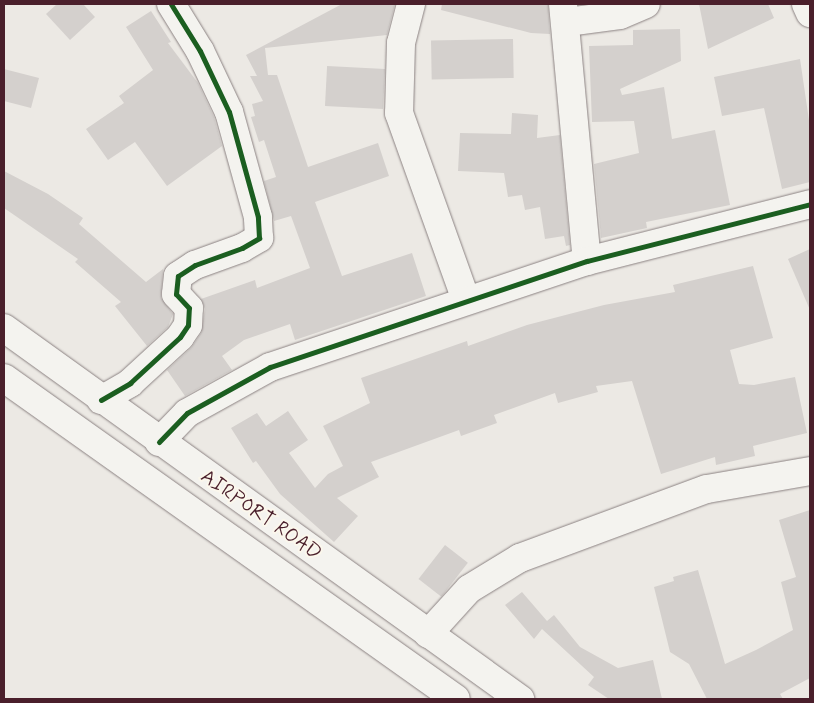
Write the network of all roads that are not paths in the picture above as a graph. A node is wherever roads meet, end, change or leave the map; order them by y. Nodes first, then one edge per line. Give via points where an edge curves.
1 (171, 4) edge
2 (411, 4) edge
3 (646, 4) edge
4 (806, 4) edge
5 (565, 13) edge
6 (810, 13) edge
7 (810, 204) edge
8 (587, 261) junction
9 (466, 300) junction
10 (4, 328) edge
11 (4, 378) edge
12 (101, 400) junction
13 (159, 442) junction
14 (810, 472) edge
15 (428, 634) junction
16 (456, 699) edge
17 (520, 699) edge

1 - 12 street via 200,50 229,112 258,217 259,238 242,248 195,265 178,276 176,294 188,308 188,325 130,383
2 - 9 street via 401,43 399,113
3 - 5 street via 620,15
4 - 6 street
5 - 8 street
7 - 8 street
8 - 9 street
9 - 13 street via 270,367 187,413
10 - 12 street, AIRPORT ROAD
11 - 16 street, AIRPORT ROAD
12 - 13 street, AIRPORT ROAD
13 - 15 street, AIRPORT ROAD
14 - 15 street via 707,488 520,558 469,588
15 - 17 street, AIRPORT ROAD

